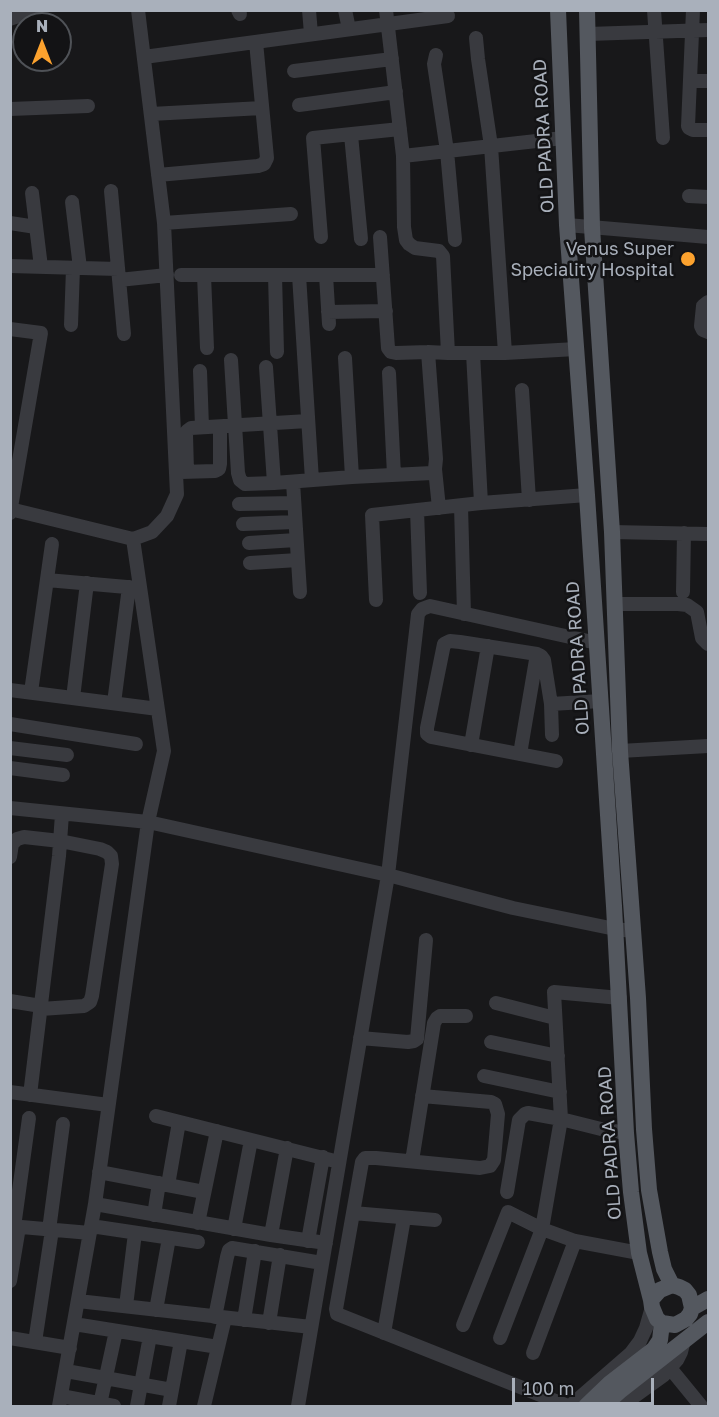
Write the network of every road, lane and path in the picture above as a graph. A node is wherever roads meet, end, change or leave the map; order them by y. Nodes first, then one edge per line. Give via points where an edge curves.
1 (36, 10) edge
2 (138, 10) edge
3 (309, 10) edge
4 (345, 10) edge
5 (558, 10) edge
6 (587, 10) edge
7 (654, 10) edge
8 (693, 10) edge
9 (427, 14) edge
10 (448, 16) dead end
11 (388, 17) edge
12 (10, 19) edge
13 (349, 29) junction
14 (708, 30) edge
15 (692, 31) junction
16 (655, 32) junction
17 (311, 34) junction
18 (588, 34) junction
19 (476, 38) dead end
20 (256, 42) junction
21 (435, 55) dead end
22 (144, 57) junction
23 (393, 59) junction
24 (294, 71) dead end
25 (690, 81) junction
26 (708, 81) edge
27 (396, 92) junction
28 (298, 105) dead end
29 (88, 106) dead end
30 (262, 108) junction
31 (10, 110) edge
32 (151, 114) junction
33 (400, 129) junction
34 (708, 130) edge
35 (351, 135) junction
36 (563, 138) junction
37 (663, 138) dead end
38 (491, 146) junction
39 (447, 151) junction
40 (403, 156) junction
41 (158, 175) junction
42 (111, 191) dead end
43 (32, 193) dead end
44 (689, 196) dead end
45 (708, 197) edge
46 (72, 202) dead end
47 (291, 214) dead end
48 (10, 223) edge
49 (164, 223) junction
50 (567, 225) junction
51 (36, 227) junction
52 (592, 228) junction
53 (321, 237) dead end
54 (380, 237) dead end
55 (708, 237) edge
56 (361, 239) dead end
57 (455, 240) dead end
58 (10, 266) edge
59 (41, 267) junction
60 (77, 268) junction
61 (119, 275) junction
62 (174, 275) junction
63 (204, 275) junction
64 (275, 275) junction
65 (299, 275) junction
66 (327, 275) junction
67 (383, 276) junction
68 (708, 302) edge
69 (386, 311) junction
70 (71, 325) dead end
71 (10, 329) edge
72 (708, 332) edge
73 (124, 334) dead end
74 (207, 348) dead end
75 (576, 349) junction
76 (277, 352) dead end
77 (428, 352) junction
78 (448, 353) junction
79 (473, 353) junction
80 (505, 353) junction
81 (345, 358) dead end
82 (231, 360) dead end
83 (266, 367) dead end
84 (200, 371) dead end
85 (388, 373) dead end
86 (522, 390) dead end
87 (308, 421) junction
88 (269, 423) junction
89 (227, 426) junction
90 (202, 427) junction
91 (435, 469) junction
92 (182, 472) junction
93 (393, 475) junction
94 (352, 477) junction
95 (312, 480) junction
96 (293, 482) junction
97 (274, 483) junction
98 (587, 495) junction
99 (529, 500) junction
100 (294, 503) junction
101 (481, 503) junction
102 (239, 504) dead end
103 (461, 506) junction
104 (439, 508) junction
105 (11, 510) edge
106 (417, 510) junction
107 (295, 522) junction
108 (243, 524) dead end
109 (612, 532) junction
110 (684, 533) junction
111 (708, 534) edge
112 (133, 539) junction
113 (296, 540) junction
114 (249, 543) dead end
115 (52, 544) dead end
116 (298, 560) junction
117 (250, 563) dead end
118 (47, 580) junction
119 (87, 583) junction
120 (135, 587) junction
121 (300, 592) dead end
122 (420, 592) dead end
123 (683, 592) dead end
124 (376, 600) dead end
125 (615, 604) junction
126 (464, 614) junction
127 (597, 643) junction
128 (708, 644) edge
129 (488, 646) junction
130 (537, 654) junction
131 (10, 690) edge
132 (31, 692) junction
133 (73, 698) junction
134 (601, 701) junction
135 (114, 703) junction
136 (551, 704) junction
137 (158, 709) junction
138 (10, 724) edge
139 (552, 735) dead end
140 (136, 744) dead end
141 (471, 745) junction
142 (708, 746) edge
143 (10, 748) edge
144 (620, 751) junction
145 (520, 754) junction
146 (67, 755) dead end
147 (556, 761) dead end
148 (10, 768) edge
149 (63, 775) dead end
150 (10, 808) edge
151 (62, 814) junction
152 (147, 822) junction
153 (60, 841) junction
154 (10, 857) edge
155 (388, 875) junction
156 (615, 929) junction
157 (633, 930) junction
158 (426, 940) dead end
159 (620, 998) junction
160 (10, 1001) edge
161 (496, 1003) dead end
162 (41, 1007) junction
163 (466, 1016) dead end
164 (555, 1018) junction
165 (360, 1038) junction
166 (492, 1042) dead end
167 (558, 1056) junction
168 (484, 1076) dead end
169 (10, 1092) edge
170 (560, 1092) junction
171 (30, 1095) junction
172 (422, 1096) junction
173 (108, 1105) junction
174 (156, 1116) dead end
175 (29, 1118) dead end
176 (561, 1119) junction
177 (179, 1122) junction
178 (63, 1124) dead end
179 (218, 1131) junction
180 (626, 1133) junction
181 (251, 1140) junction
182 (287, 1149) junction
183 (322, 1157) junction
184 (412, 1161) junction
185 (339, 1162) junction
186 (99, 1172) junction
187 (164, 1184) junction
188 (204, 1192) junction
189 (507, 1192) dead end
190 (95, 1204) junction
191 (353, 1213) junction
192 (154, 1215) junction
193 (404, 1218) junction
194 (435, 1220) dead end
195 (198, 1222) junction
196 (15, 1227) edge
197 (234, 1229) junction
198 (542, 1229) junction
199 (50, 1230) junction
200 (91, 1230) junction
201 (135, 1233) junction
202 (270, 1235) junction
203 (169, 1238) junction
204 (308, 1241) junction
205 (575, 1241) junction
206 (198, 1242) dead end
207 (326, 1243) junction
208 (255, 1251) junction
209 (639, 1253) junction
210 (280, 1256) junction
211 (322, 1263) junction
212 (10, 1281) edge
213 (672, 1285) junction
214 (708, 1299) edge
215 (78, 1301) junction
216 (651, 1304) junction
217 (126, 1306) junction
218 (156, 1310) junction
219 (691, 1310) junction
220 (708, 1316) edge
221 (220, 1317) junction
222 (244, 1320) junction
223 (708, 1322) edge
224 (269, 1323) junction
225 (662, 1323) junction
226 (74, 1324) junction
227 (463, 1325) dead end
228 (311, 1327) junction
229 (116, 1330) junction
230 (384, 1333) junction
231 (150, 1336) junction
232 (10, 1338) edge
233 (500, 1338) dead end
234 (684, 1340) junction
235 (181, 1341) junction
236 (35, 1342) junction
237 (218, 1347) junction
238 (70, 1348) junction
239 (533, 1353) dead end
240 (648, 1361) junction
241 (670, 1368) junction
242 (66, 1371) junction
243 (106, 1378) junction
244 (141, 1384) junction
245 (172, 1390) junction
246 (60, 1401) edge
247 (107, 1405) edge
248 (137, 1407) edge
249 (169, 1407) edge
250 (204, 1407) edge
251 (298, 1407) edge
252 (569, 1407) edge
253 (586, 1407) edge
254 (603, 1407) edge
255 (621, 1407) edge
256 (701, 1407) edge

1 - 12 street
2 - 22 street
3 - 17 street
4 - 13 street
5 - 36 main road, OLD PADRA ROAD
6 - 18 main road, OLD PADRA ROAD
7 - 16 street
8 - 15 street
9 - 10 street
9 - 11 street
11 - 13 street
11 - 23 street
13 - 17 street
14 - 15 street
15 - 16 street
15 - 25 street
16 - 18 street
16 - 37 street
17 - 20 street
18 - 52 main road, OLD PADRA ROAD
19 - 38 street
20 - 22 street
20 - 30 street
21 - 39 street
22 - 32 street
23 - 24 street
23 - 27 street
25 - 26 street
25 - 34 street via 688,126
27 - 28 street
27 - 33 street
29 - 31 street
30 - 32 street
30 - 41 street via 267,158 264,164
32 - 41 street
33 - 35 street
33 - 40 street
35 - 53 street via 313,138
35 - 56 street
36 - 38 street
36 - 50 main road, OLD PADRA ROAD
38 - 39 street
38 - 80 street
39 - 40 street
39 - 57 street
40 - 78 street via 406,240 415,248 439,251 443,256
41 - 49 street
42 - 61 street
43 - 51 street
44 - 45 street
46 - 60 street
47 - 49 street
48 - 51 street
49 - 62 street
50 - 52 street
50 - 75 main road, OLD PADRA ROAD
51 - 59 street
52 - 55 street
52 - 109 main road, OLD PADRA ROAD
54 - 67 street
58 - 59 street
59 - 60 street
60 - 61 street
60 - 70 street
61 - 62 street
61 - 73 street
62 - 63 street
62 - 92 street via 171,341
63 - 64 street
63 - 74 street
64 - 65 street
64 - 76 street
65 - 66 street
65 - 87 street
66 - 67 street
66 - 69 street via 328,318
67 - 69 street
68 - 72 street via 703,306 701,326
69 - 77 street via 388,348 392,352
71 - 105 street via 41,333
75 - 80 street
75 - 98 main road, OLD PADRA ROAD
77 - 78 street
77 - 91 street
78 - 79 street
79 - 80 street
79 - 101 street
81 - 94 street
82 - 89 street
83 - 88 street
84 - 90 street
85 - 93 street
86 - 99 street
87 - 88 street
87 - 95 street
88 - 89 street
88 - 97 street
89 - 90 street
89 - 92 street via 219,469
89 - 97 street via 240,480 245,484
90 - 92 street via 187,431
91 - 93 street via 432,473
91 - 104 street
92 - 112 street via 167,516 152,532
93 - 94 street
94 - 95 street
95 - 96 street
96 - 97 street
96 - 100 street
98 - 99 street
98 - 127 main road, OLD PADRA ROAD
99 - 101 street
100 - 102 street
100 - 107 street
101 - 103 street
103 - 104 street
103 - 126 street
104 - 106 street
105 - 112 street
106 - 122 street
106 - 124 street via 372,515
107 - 108 street
107 - 113 street
109 - 110 street
109 - 125 main road, OLD PADRA ROAD
110 - 111 street
110 - 123 street
112 - 120 street
113 - 114 street
113 - 116 street
115 - 118 street
116 - 117 street
116 - 121 street
118 - 119 street
118 - 132 street
119 - 120 street
119 - 133 street
120 - 135 street
120 - 137 street
125 - 128 street via 687,605 697,612 702,638
125 - 144 main road, OLD PADRA ROAD
126 - 127 street
126 - 155 street via 430,606 418,614
127 - 134 main road, OLD PADRA ROAD
129 - 130 street
129 - 141 street
129 - 141 street via 444,644 427,728 431,737
130 - 136 street via 544,660
130 - 145 street
131 - 132 street
132 - 133 street
133 - 135 street
134 - 136 street
134 - 156 main road, OLD PADRA ROAD
135 - 137 street
136 - 139 street
137 - 152 street via 164,751
138 - 140 street
141 - 145 street
142 - 144 street
143 - 146 street
144 - 157 main road, OLD PADRA ROAD
145 - 147 street
148 - 149 street
150 - 151 street
151 - 152 street
151 - 153 street
152 - 155 street
152 - 173 street
153 - 154 street via 17,839
153 - 162 street
153 - 162 street via 107,852 112,864 90,1002 84,1006
155 - 156 street via 513,908
155 - 165 street
156 - 157 street
156 - 159 main road, OLD PADRA ROAD
157 - 213 main road, OLD PADRA ROAD via 649,1190 664,1269
158 - 165 street via 417,1039 408,1042
159 - 164 street via 554,992
159 - 180 main road, OLD PADRA ROAD
160 - 162 street
161 - 164 street
162 - 171 street
163 - 172 street via 440,1016 434,1023
164 - 167 street
165 - 185 street
166 - 167 street
167 - 170 street
168 - 170 street
169 - 171 street
170 - 176 street
171 - 173 street
172 - 184 street
172 - 184 street via 495,1104 498,1113 494,1160 490,1166 480,1168
173 - 186 street
174 - 177 street
175 - 196 street
176 - 180 street
176 - 189 street via 528,1113 519,1119
176 - 198 street
177 - 179 street
177 - 187 street
178 - 199 street
179 - 181 street
179 - 188 street
180 - 209 main road, OLD PADRA ROAD
181 - 182 street
181 - 197 street
182 - 183 street
182 - 202 street
183 - 185 street
183 - 204 street
184 - 191 street via 365,1158
185 - 207 street
186 - 187 street
186 - 190 street
187 - 188 street
187 - 192 street
188 - 195 street
190 - 192 street
190 - 200 street
191 - 193 street
191 - 230 street via 337,1314
192 - 195 street
193 - 194 street
193 - 230 street
195 - 197 street
196 - 199 street
196 - 212 street
197 - 202 street
198 - 205 street
198 - 227 street via 508,1212
198 - 233 street
199 - 200 street
199 - 236 street
200 - 201 street
200 - 215 street
201 - 203 street
201 - 217 street
202 - 204 street
203 - 206 street
203 - 218 street
204 - 207 street
205 - 209 street
205 - 239 street
207 - 211 street
208 - 210 street
208 - 221 street via 229,1250
208 - 222 street
209 - 216 main road, OLD PADRA ROAD
210 - 211 street
210 - 224 street
211 - 228 street
213 - 216 main road via 660,1290
213 - 219 main road via 689,1295
214 - 219 main road
215 - 217 street
215 - 226 street
216 - 225 main road
216 - 252 street via 643,1335 631,1353
217 - 218 street
218 - 221 street
219 - 220 main road
219 - 225 main road via 681,1323
221 - 222 street
221 - 237 street
222 - 224 street
223 - 234 main road
224 - 228 street
225 - 240 main road via 660,1340
226 - 229 street
226 - 238 street
228 - 251 street
229 - 231 street
229 - 243 street
230 - 252 street
231 - 235 street
231 - 244 street
232 - 236 street
234 - 240 main road
234 - 241 street
235 - 237 street
235 - 245 street
236 - 238 street
237 - 250 street
238 - 242 street
240 - 253 main road via 610,1383
240 - 254 main road
241 - 255 street
241 - 256 street
242 - 243 street
242 - 246 street
243 - 244 street
243 - 247 street
244 - 245 street
244 - 248 street
245 - 249 street
246 - 247 street

